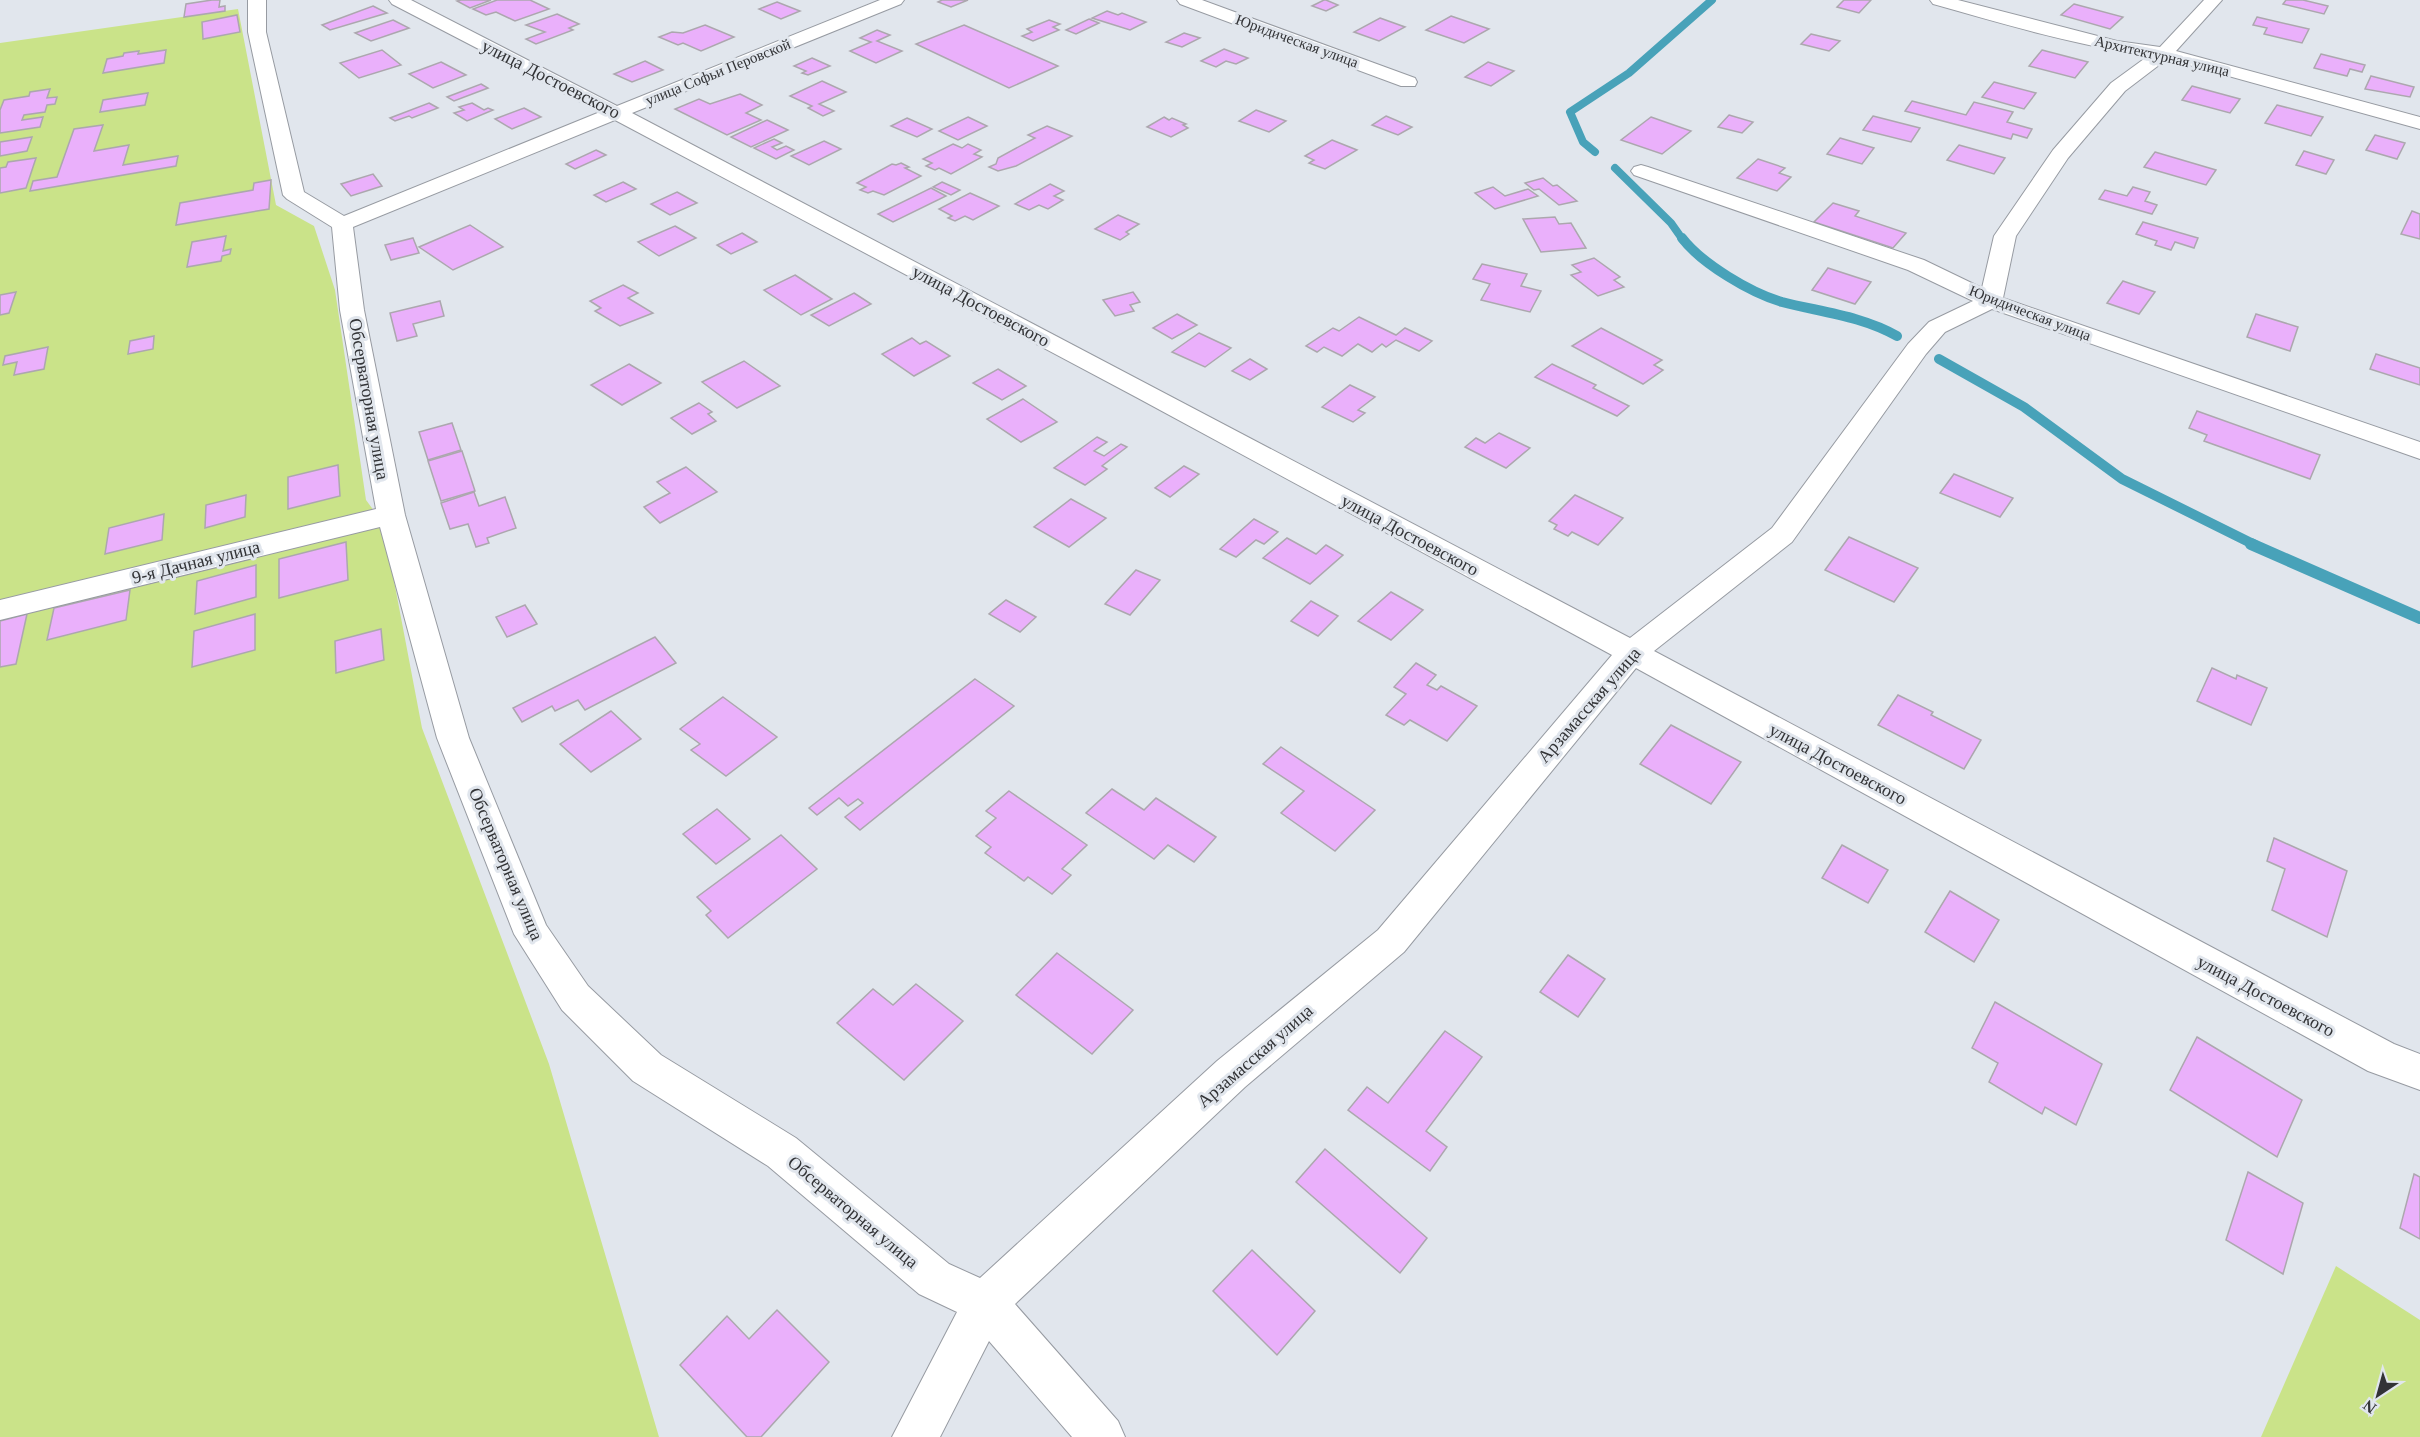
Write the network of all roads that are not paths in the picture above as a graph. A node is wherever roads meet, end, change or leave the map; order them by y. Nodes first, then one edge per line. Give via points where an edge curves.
1 (257, 0) edge
2 (398, 0) edge
3 (895, 0) edge
4 (1186, 0) edge
5 (1939, 0) edge
6 (2213, 0) edge
7 (2164, 53) junction
8 (1408, 82) dead end
9 (617, 113) junction
10 (2420, 123) edge
11 (1641, 171) dead end
12 (342, 224) junction
13 (1991, 301) junction
14 (2420, 451) edge
15 (391, 515) junction
16 (0, 610) edge
17 (1631, 652) junction
18 (2420, 1072) edge
19 (985, 1304) junction
20 (915, 1437) edge
21 (1102, 1437) edge

1 - 12 street via 257,32 294,195
2 - 9 street, улица Достоевского
3 - 9 street, улица Софьи Перовской
4 - 8 street, Юридическая улица
5 - 7 street, Архитектурная улица via 2118,46
6 - 7 street
7 - 10 street, Архитектурная улица
7 - 13 street via 2118,87 2060,154 2005,236
9 - 12 street, улица Софьи Перовской
9 - 17 street, улица Достоевского
11 - 13 street, Юридическая улица via 1916,265
12 - 15 street, Обсерваторная улица via 352,310
13 - 14 street, Юридическая улица
13 - 17 street, Арзамасская улица via 1937,327 1917,349 1782,535
15 - 16 street, 9-я Дачная улица
15 - 19 street, Обсерваторная улица via 453,738 532,934 575,998 647,1068 782,1152 934,1279
17 - 18 street, улица Достоевского via 2382,1058
17 - 19 street, Арзамасская улица via 1391,941 1231,1074
19 - 20 street, Арзамасская улица
19 - 21 street, Обсерваторная улица

